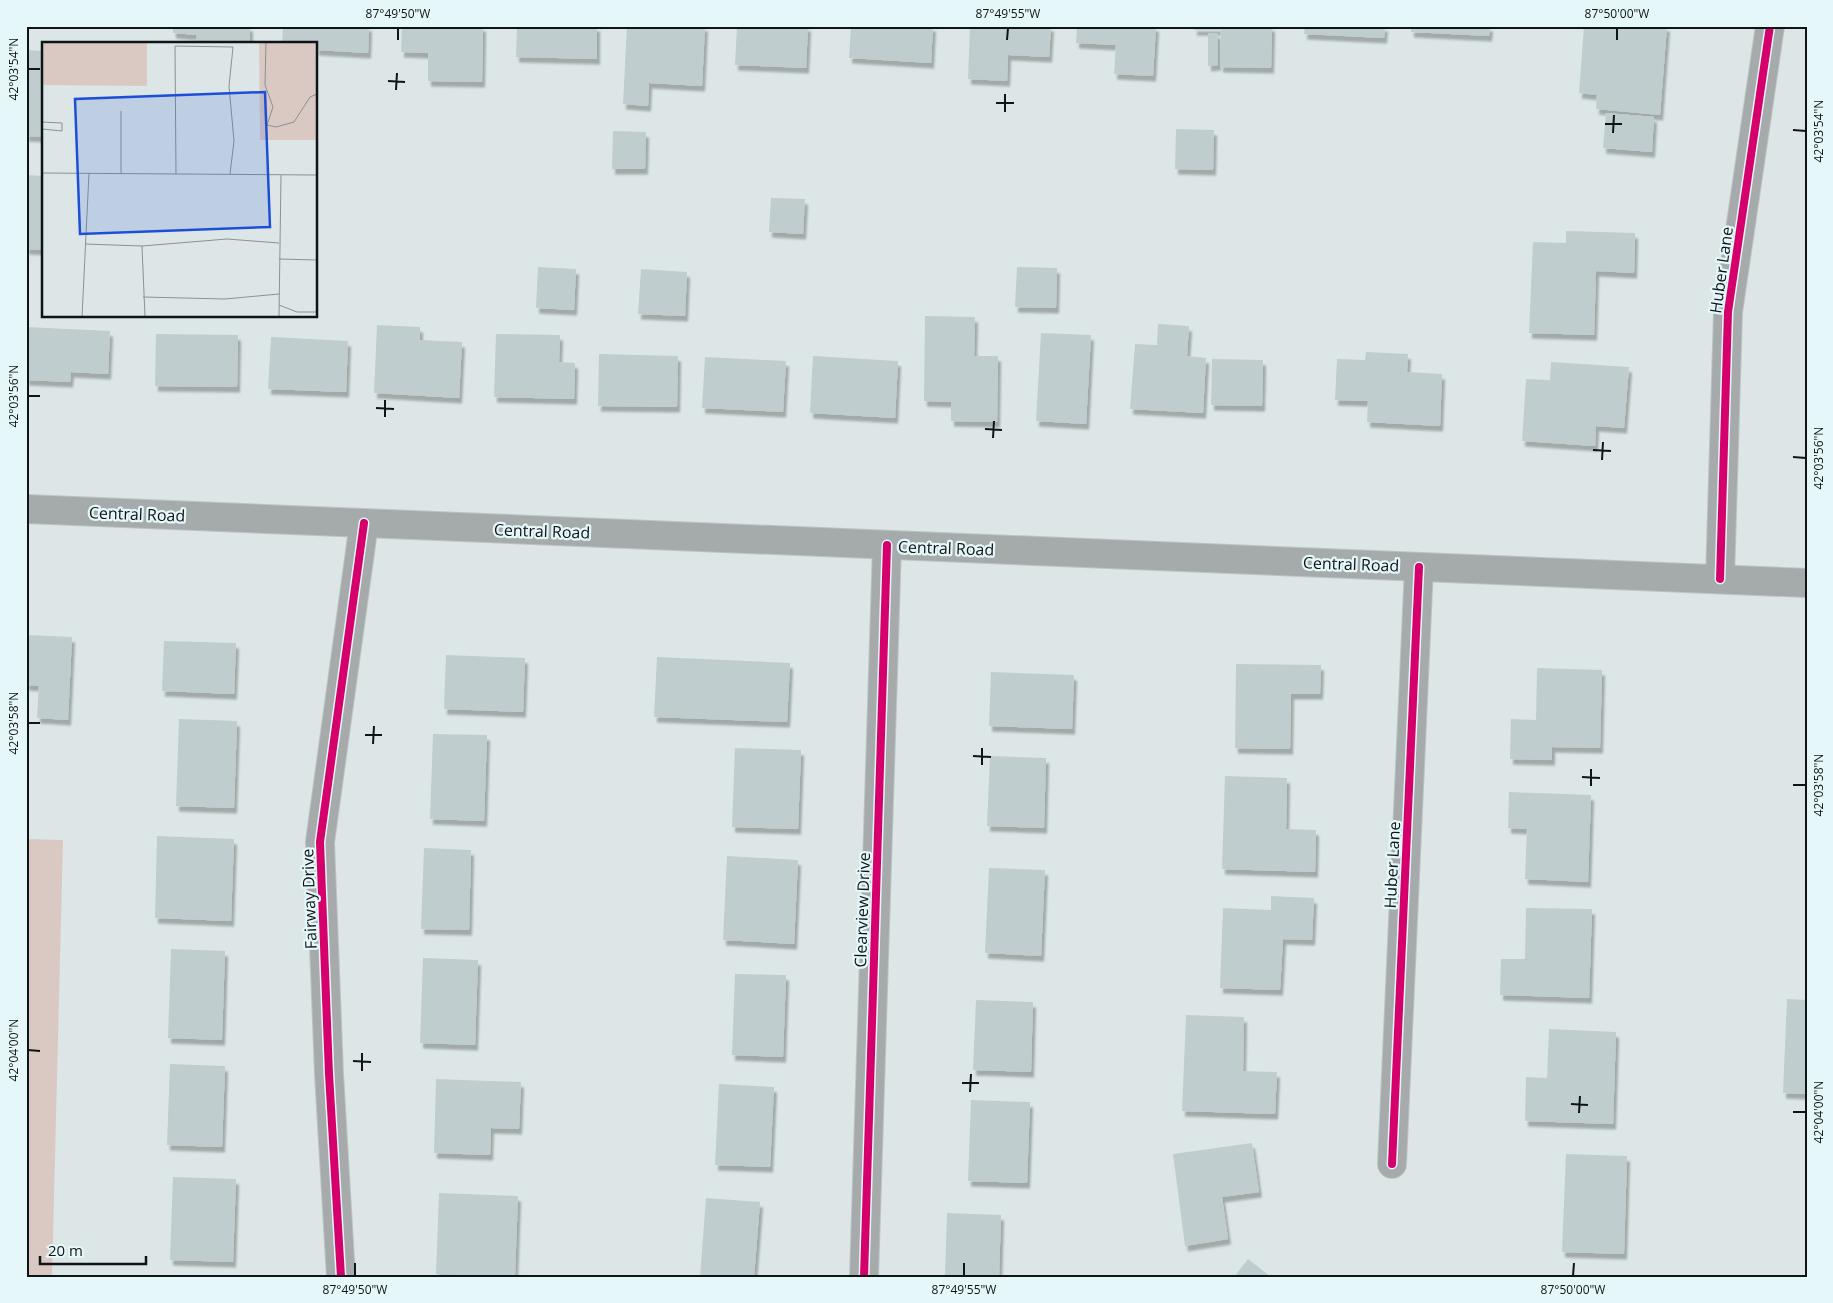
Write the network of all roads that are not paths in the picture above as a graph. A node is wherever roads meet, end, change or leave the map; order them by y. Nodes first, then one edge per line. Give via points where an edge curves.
1 (1770, 26) edge
2 (26, 509) edge
3 (364, 523) junction
4 (887, 545) junction
5 (1419, 567) junction
6 (1720, 579) junction
7 (1807, 583) edge
8 (1392, 1164) dead end
9 (341, 1277) edge
10 (864, 1277) edge

1 - 6 street, Huber Lane via 1728,312
2 - 3 main road, Central Road
3 - 4 main road, Central Road
3 - 9 street, Fairway Drive via 320,842
4 - 5 main road, Central Road
4 - 10 street, Clearview Drive
5 - 6 main road, Central Road
5 - 8 street, Huber Lane
6 - 7 main road, Central Road

